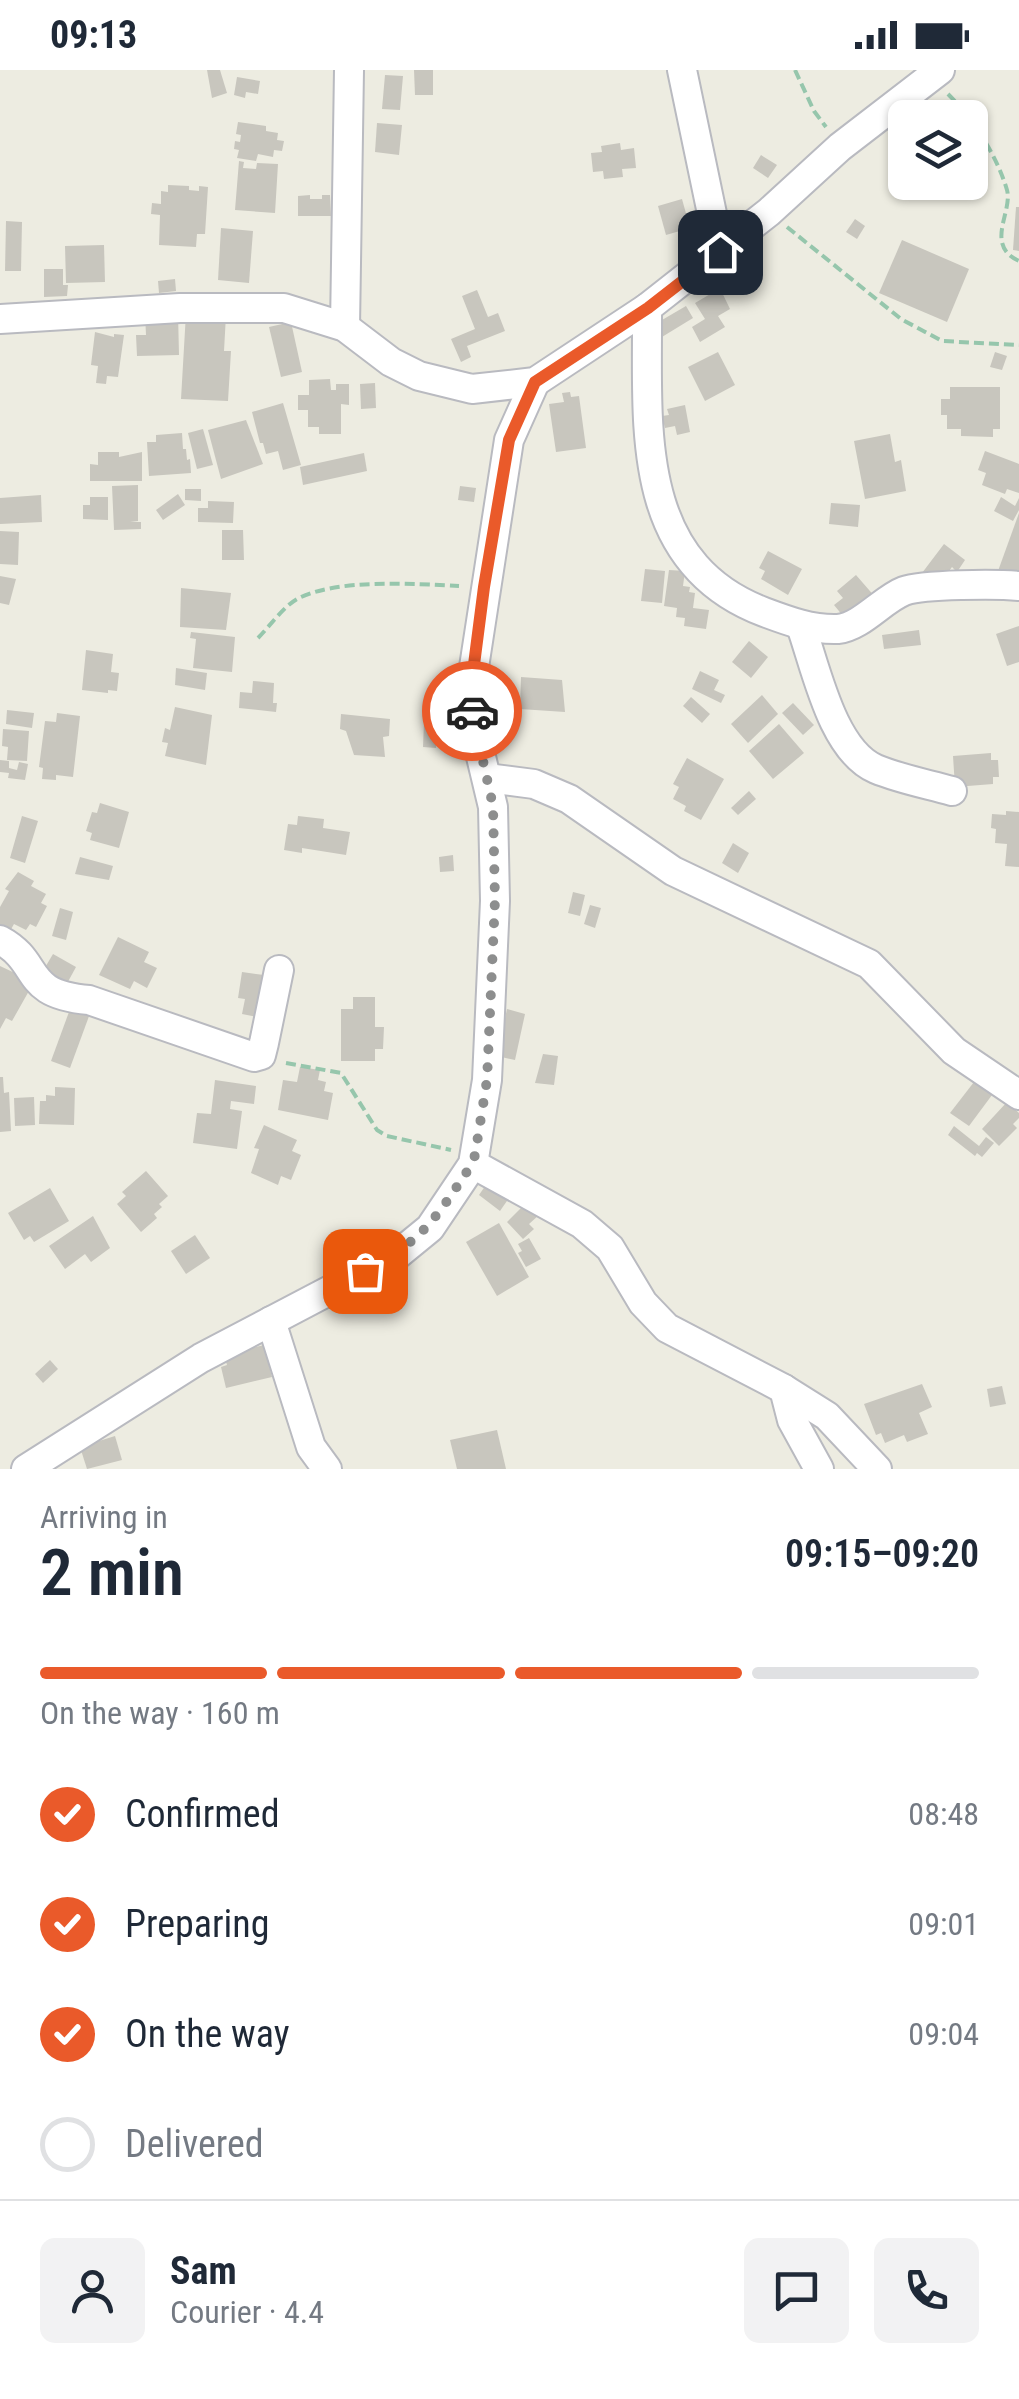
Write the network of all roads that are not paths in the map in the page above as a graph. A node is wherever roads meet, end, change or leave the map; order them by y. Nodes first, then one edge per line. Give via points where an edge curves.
1 (348, 70) edge
2 (682, 70) edge
3 (940, 70) edge
4 (720, 252) junction
5 (648, 308) junction
6 (0, 319) edge
7 (345, 327) junction
8 (535, 382) junction
9 (1019, 586) edge
10 (801, 626) junction
11 (487, 778) junction
12 (952, 791) dead end
13 (0, 940) edge
14 (278, 970) dead end
15 (1019, 1095) edge
16 (474, 1160) junction
17 (271, 1322) junction
18 (784, 1388) junction
19 (806, 1461) edge
20 (26, 1469) edge
21 (327, 1469) edge
22 (877, 1469) edge

1 - 7 street
2 - 4 street
3 - 4 street
4 - 5 street
5 - 8 street
5 - 10 street via 648,448 663,512 690,560 735,601
6 - 7 street via 284,308
7 - 8 street via 419,376 472,389
8 - 11 street via 509,440 472,680 472,718
9 - 10 street via 904,591 842,629
10 - 12 street via 838,730 854,754 874,768
11 - 15 street via 534,784 569,799 673,871 869,964 954,1051
11 - 16 street via 495,900 487,1080
13 - 14 street via 42,987 63,998 88,1000 254,1057 264,1044
16 - 17 street via 430,1228 396,1255
16 - 18 street via 610,1248 643,1303 667,1328
17 - 20 street via 201,1358
17 - 21 street via 312,1447
18 - 19 street
18 - 22 street via 826,1416

